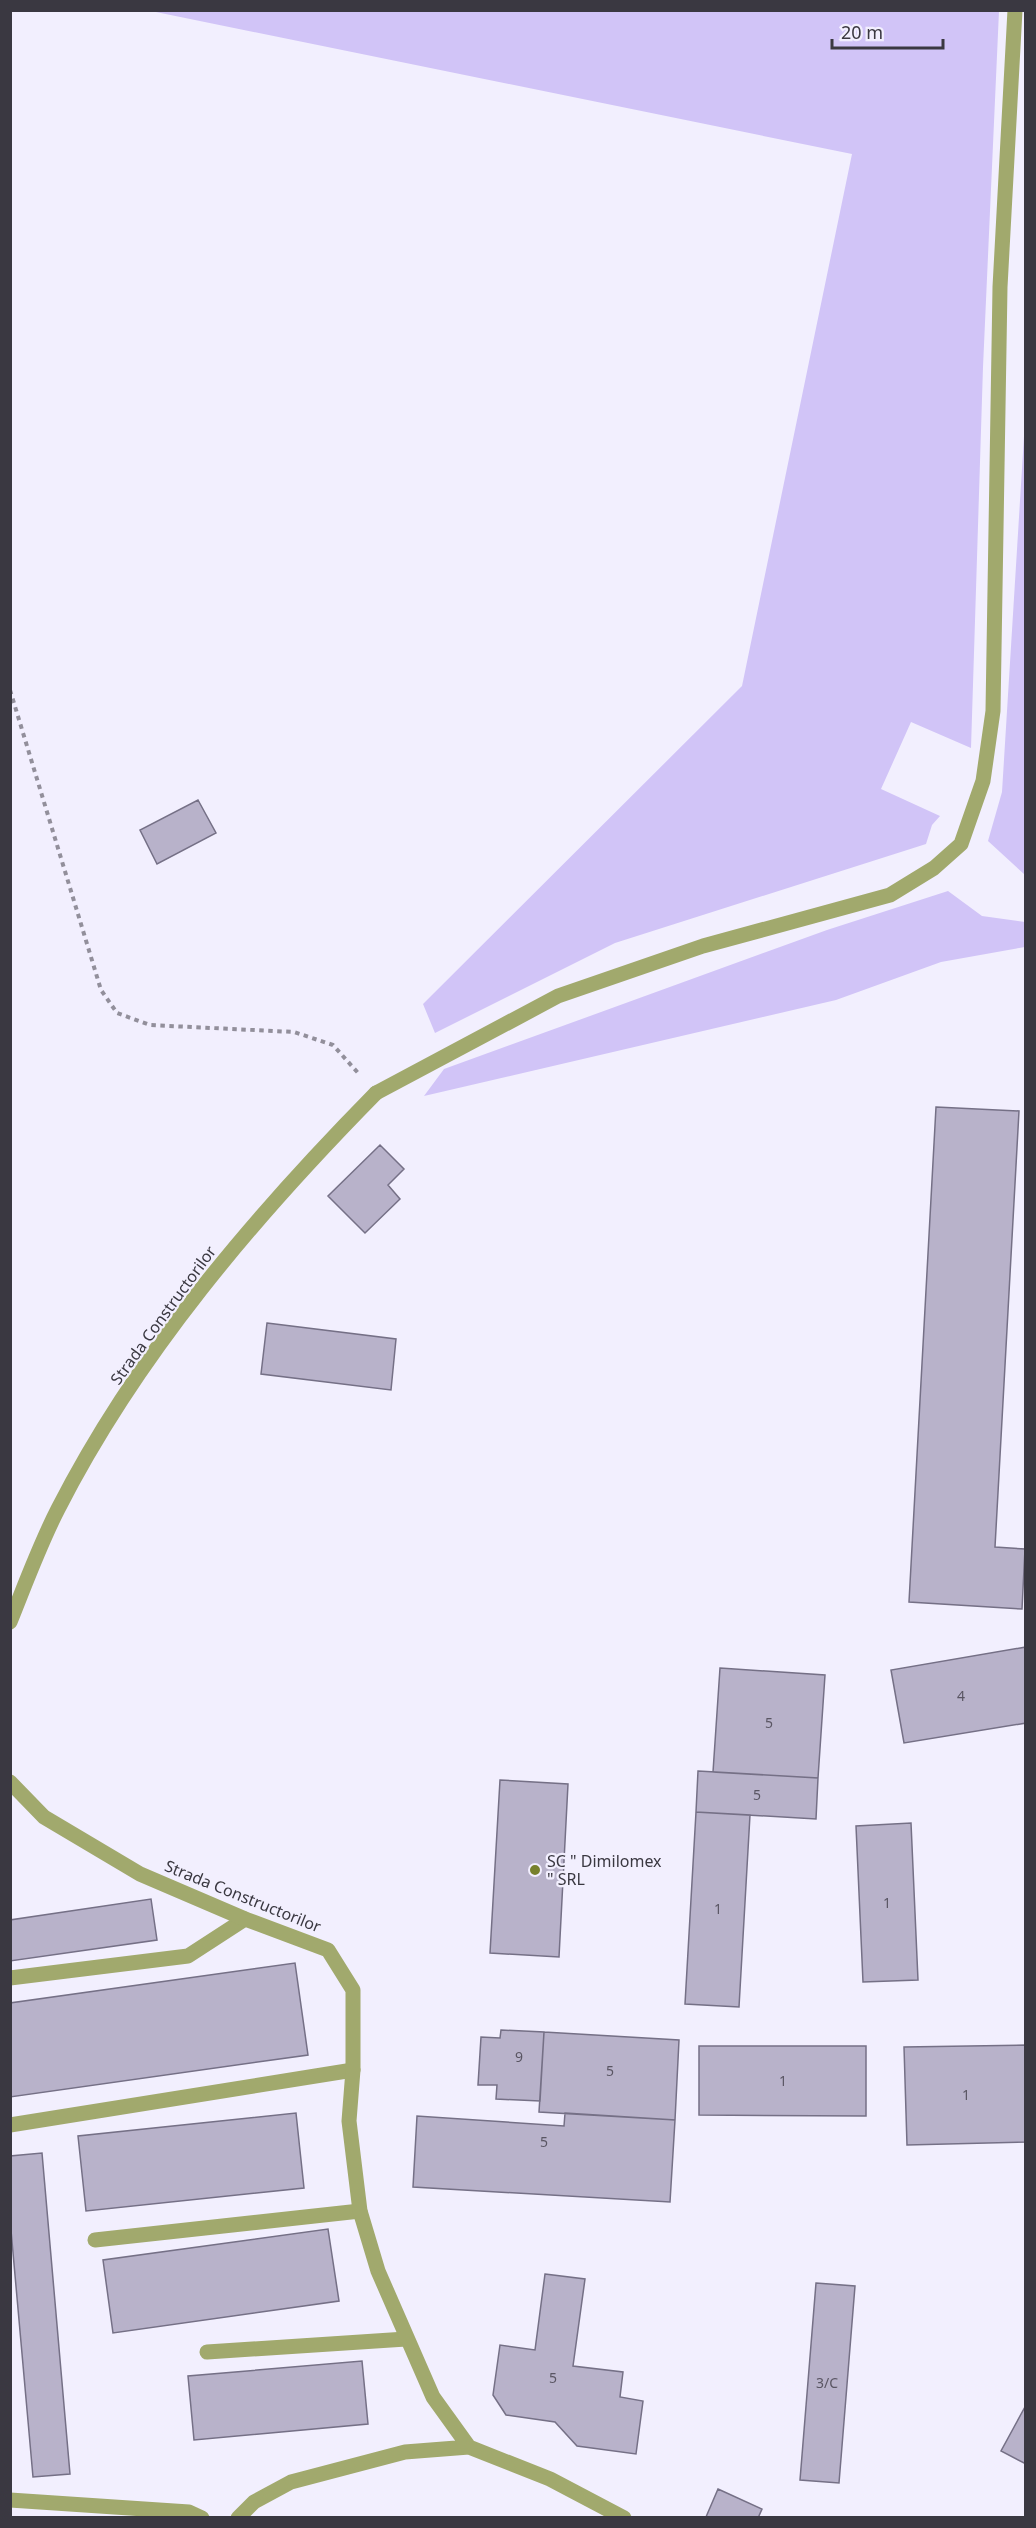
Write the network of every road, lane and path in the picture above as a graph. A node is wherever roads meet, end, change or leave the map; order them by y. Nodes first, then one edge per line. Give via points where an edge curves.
1 (1015, 10) edge
2 (10, 690) edge
3 (376, 1093) junction
4 (10, 1623) edge
5 (11, 1784) edge
6 (245, 1919) junction
7 (10, 1978) edge
8 (353, 2070) junction
9 (10, 2125) edge
10 (360, 2211) junction
11 (95, 2240) dead end
12 (406, 2339) junction
13 (207, 2352) dead end
14 (469, 2447) junction
15 (10, 2500) edge
16 (202, 2517) edge
17 (238, 2517) edge
18 (624, 2517) edge

1 - 3 street, Strada Constructorilor via 1000,287 993,711 983,782 961,844 934,868 890,895 703,946 558,996
2 - 3 path via 101,990 117,1013 150,1024 294,1032 333,1045
3 - 4 street, Strada Constructorilor via 250,1228 153,1353 57,1510
5 - 6 street, Strada Constructorilor via 44,1817 140,1874
6 - 7 street via 188,1956
6 - 8 street, Strada Constructorilor via 328,1950 353,1990
8 - 9 street
8 - 10 street, Strada Constructorilor via 349,2121
10 - 11 street
10 - 12 street, Strada Constructorilor via 378,2271
12 - 13 street
12 - 14 street, Strada Constructorilor via 433,2397
14 - 17 street via 405,2452 291,2482 254,2502
14 - 18 street via 550,2479
15 - 16 street via 189,2512

